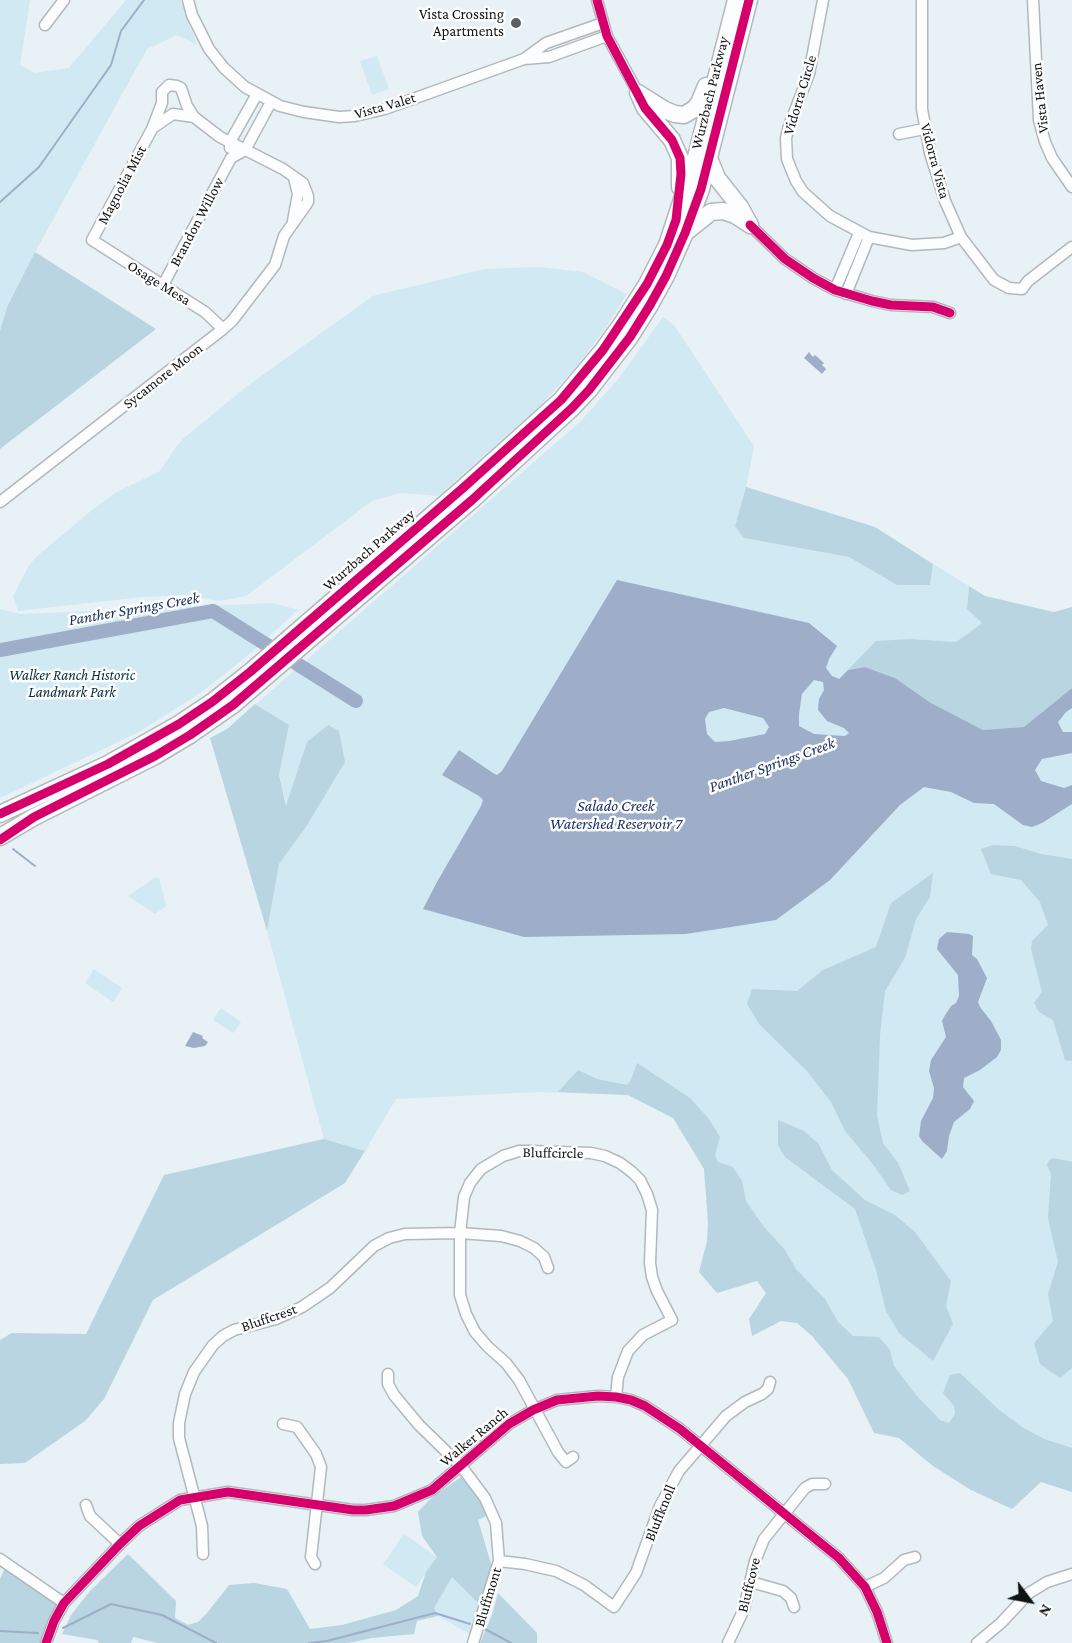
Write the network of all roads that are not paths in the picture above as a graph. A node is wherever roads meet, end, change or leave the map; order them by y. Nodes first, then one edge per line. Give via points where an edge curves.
1 (64, 0) edge
2 (188, 0) edge
3 (597, 0) edge
4 (729, 0) edge
5 (736, 0) edge
6 (749, 0) edge
7 (823, 0) edge
8 (922, 0) edge
9 (1033, 0) edge
10 (603, 23) junction
11 (45, 25) dead end
12 (607, 36) junction
13 (524, 59) junction
14 (638, 93) junction
15 (257, 94) junction
16 (271, 102) junction
17 (244, 116) junction
18 (194, 117) junction
19 (259, 125) junction
20 (152, 129) junction
21 (924, 129) junction
22 (899, 134) dead end
23 (230, 142) junction
24 (244, 150) junction
25 (231, 158) junction
26 (709, 158) junction
27 (1072, 187) edge
28 (750, 225) junction
29 (681, 226) junction
30 (864, 235) junction
31 (962, 237) junction
32 (92, 240) joint
33 (1072, 248) edge
34 (163, 285) junction
35 (841, 292) junction
36 (950, 313) dead end
37 (223, 329) junction
38 (0, 502) edge
39 (257, 676) junction
40 (0, 814) edge
41 (4, 836) edge
42 (460, 1233) junction
43 (548, 1268) dead end
44 (388, 1374) dead end
45 (770, 1382) dead end
46 (616, 1396) junction
47 (533, 1410) junction
48 (283, 1424) dead end
49 (700, 1445) junction
50 (573, 1457) dead end
51 (461, 1466) junction
52 (825, 1484) dead end
53 (195, 1497) junction
54 (86, 1504) dead end
55 (318, 1504) junction
56 (784, 1513) junction
57 (120, 1544) junction
58 (203, 1554) dead end
59 (915, 1557) dead end
60 (0, 1559) edge
61 (499, 1560) junction
62 (315, 1564) dead end
63 (1072, 1574) edge
64 (751, 1582) junction
65 (865, 1587) junction
66 (64, 1603) junction
67 (794, 1607) dead end
68 (46, 1643) edge
69 (473, 1643) edge
70 (728, 1643) edge
71 (887, 1643) edge
72 (977, 1643) edge

1 - 11 street
2 - 15 street, Vista Valet via 209,49 235,78
3 - 10 street
4 - 14 highway via 703,94 694,109 675,114
5 - 29 highway, Wurzbach Parkway
6 - 26 highway, Wurzbach Parkway
7 - 30 street, Vidorra Circle via 809,74 789,126 787,159 803,192 830,216
8 - 21 street, Vidorra Vista via 920,91
9 - 27 street, Vista Haven via 1039,120 1044,142
10 - 12 street
10 - 13 street, Vista Valet via 546,43
12 - 13 street, Vista Valet via 549,57
12 - 14 street
13 - 16 street, Vista Valet via 386,109 354,116 316,114
14 - 29 highway via 645,108 672,140 680,158
15 - 16 street, Vista Valet
15 - 17 street
16 - 19 street
17 - 19 street
17 - 23 street
18 - 20 street, Magnolia Mist via 173,114
18 - 20 street, Magnolia Mist via 181,88 169,85 162,92 162,104
18 - 23 street
19 - 24 street
20 - 32 street, Magnolia Mist
21 - 22 street
21 - 31 street, Vidorra Vista via 945,201
23 - 24 street
23 - 25 street
24 - 25 street
24 - 37 street, Sycamore Moon via 283,169 294,178 298,194 293,221 275,265
25 - 34 street, Brandon Willow
26 - 28 highway via 717,178
26 - 29 highway, Wurzbach Parkway via 701,189
28 - 29 highway via 723,211 711,212
28 - 35 street via 784,259
29 - 39 highway, Wurzbach Parkway via 667,245 644,302 561,400
30 - 31 street, Vidorra Circle via 912,245 944,243
30 - 35 street
31 - 33 street, Vidorra Vista via 990,272 1022,290 1028,281
32 - 34 street, Osage Mesa
34 - 37 street, Osage Mesa via 205,312
35 - 36 street via 891,305 933,307
37 - 38 street, Sycamore Moon
39 - 40 highway, Wurzbach Parkway via 108,764
39 - 41 highway, Wurzbach Parkway via 233,705 190,735
42 - 43 street, Bluffcrest via 520,1241 541,1253
42 - 46 street, Bluffcircle via 462,1203 470,1183 481,1169 504,1156 519,1152 591,1154 613,1159 640,1180 652,1210 652,1276 672,1320 643,1335 628,1352
42 - 47 street, Bluffcircle via 459,1285 466,1314 481,1340 513,1371
42 - 53 street, Bluffcrest via 405,1234 381,1242 330,1288 302,1307 276,1319 234,1330 213,1345 188,1384 179,1423
44 - 51 street, Bluffmont via 388,1384 406,1411
45 - 49 street, Bluffknoll via 762,1394 726,1416
46 - 47 street, Walker Ranch via 557,1400
46 - 49 street, Walker Ranch via 645,1406
47 - 50 street, Bluffcircle via 566,1462
47 - 51 street, Walker Ranch
48 - 55 street via 297,1427 316,1454 321,1467
49 - 56 street, Walker Ranch
49 - 61 street, Bluffknoll via 668,1488 636,1572 614,1607 556,1571
51 - 55 street, Walker Ranch via 432,1490 394,1506 353,1510
51 - 61 street, Bluffmont via 492,1513
52 - 56 street, Bluffcove via 805,1488
53 - 55 street, Walker Ranch via 240,1492
53 - 57 street, Walker Ranch via 172,1504
53 - 58 street, Bluffcrest
54 - 57 street via 90,1516
55 - 62 street via 311,1557
56 - 64 street, Bluffcove via 761,1544
56 - 65 street, Walker Ranch via 839,1558
57 - 66 street, Walker Ranch
59 - 65 street via 903,1560 884,1578
60 - 66 street
61 - 69 street, Bluffmont
63 - 72 street via 1029,1593
64 - 67 street via 783,1591
64 - 70 street, Bluffcove
65 - 71 street, Walker Ranch
66 - 68 street, Walker Ranch

